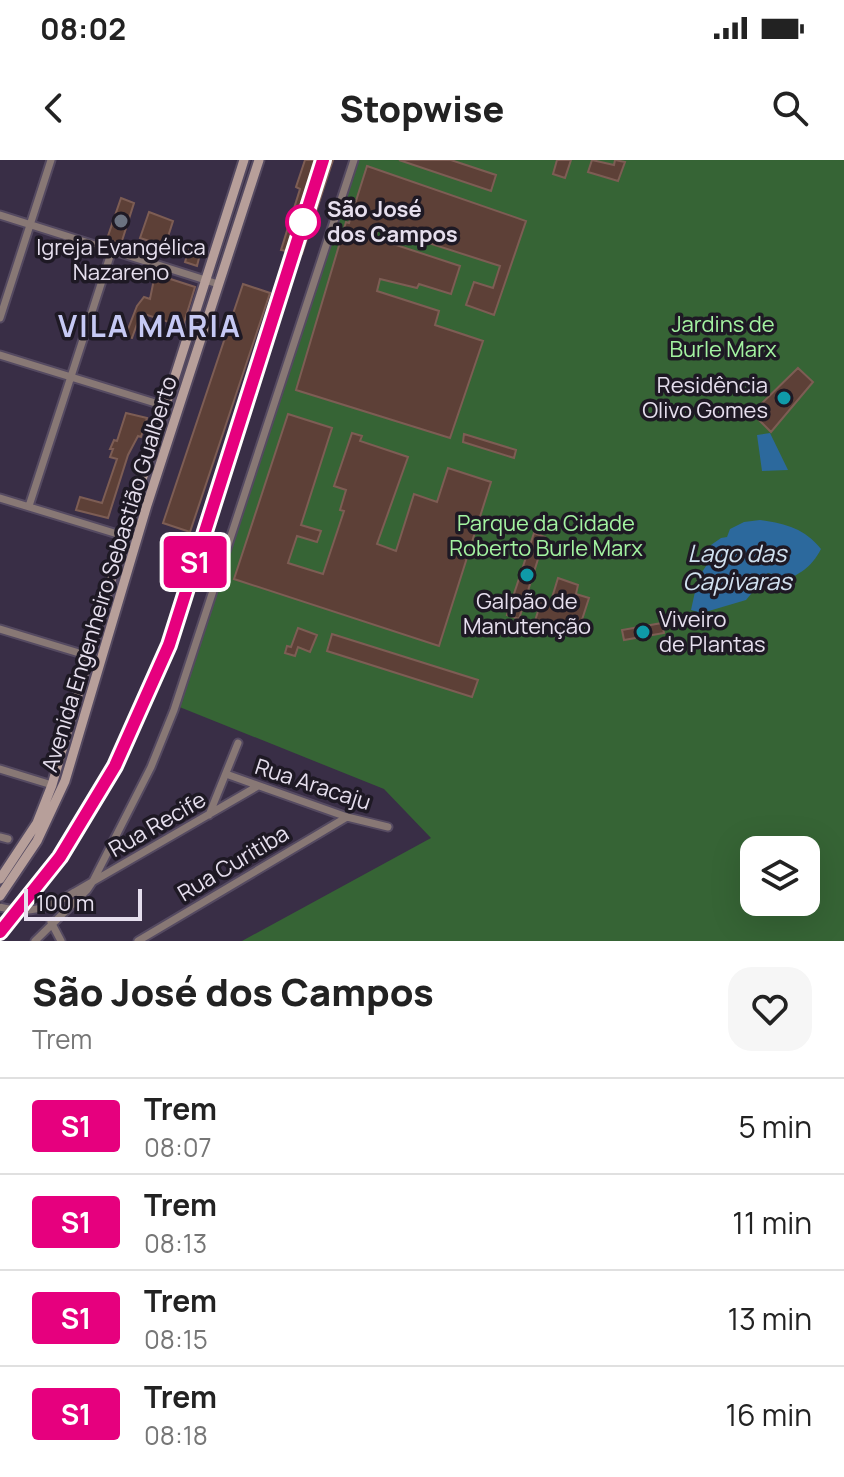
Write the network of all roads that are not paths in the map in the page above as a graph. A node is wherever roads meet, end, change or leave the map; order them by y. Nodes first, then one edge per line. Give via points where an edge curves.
1 (51, 160) edge
2 (244, 160) edge
3 (259, 160) edge
4 (354, 160) edge
5 (0, 215) edge
6 (31, 225) junction
7 (112, 250) junction
8 (205, 280) junction
9 (218, 284) junction
10 (0, 318) edge
11 (0, 355) edge
12 (69, 377) junction
13 (165, 406) junction
14 (0, 498) edge
15 (29, 506) junction
16 (124, 536) junction
17 (0, 629) edge
18 (89, 656) junction
19 (238, 743) dead end
20 (0, 769) edge
21 (226, 774) junction
22 (52, 785) junction
23 (258, 786) junction
24 (209, 815) junction
25 (347, 817) junction
26 (388, 827) dead end
27 (0, 879) edge
28 (93, 881) junction
29 (0, 896) edge
30 (0, 907) edge
31 (51, 922) junction
32 (35, 941) edge
33 (61, 941) edge
34 (138, 941) edge

1 - 6 street
2 - 8 main road, Avenida Engenheiro Sebastião Gualberto
3 - 9 main road, Avenida Engenheiro Sebastião Gualberto
4 - 28 street via 174,710
5 - 6 street
6 - 7 street
6 - 10 street
7 - 8 street
7 - 12 street
8 - 9 street
8 - 13 main road, Avenida Engenheiro Sebastião Gualberto
9 - 29 main road, Avenida Engenheiro Sebastião Gualberto via 65,781 47,824
11 - 12 street
12 - 13 street
12 - 15 street
13 - 16 main road, Avenida Engenheiro Sebastião Gualberto
14 - 15 street
15 - 16 street
16 - 18 main road, Avenida Engenheiro Sebastião Gualberto
17 - 18 street
18 - 22 main road, Avenida Engenheiro Sebastião Gualberto
19 - 21 street
20 - 22 street
21 - 23 street, Rua Aracaju
21 - 24 street
22 - 27 main road, Avenida Engenheiro Sebastião Gualberto via 37,823
23 - 24 street, Rua Recife
23 - 25 street, Rua Aracaju
24 - 28 street, Rua Recife
25 - 26 street, Rua Aracaju
25 - 34 street, Rua Curitiba
28 - 30 street, Rua Recife, bridge via 34,911
28 - 31 street
31 - 32 street
31 - 33 street

